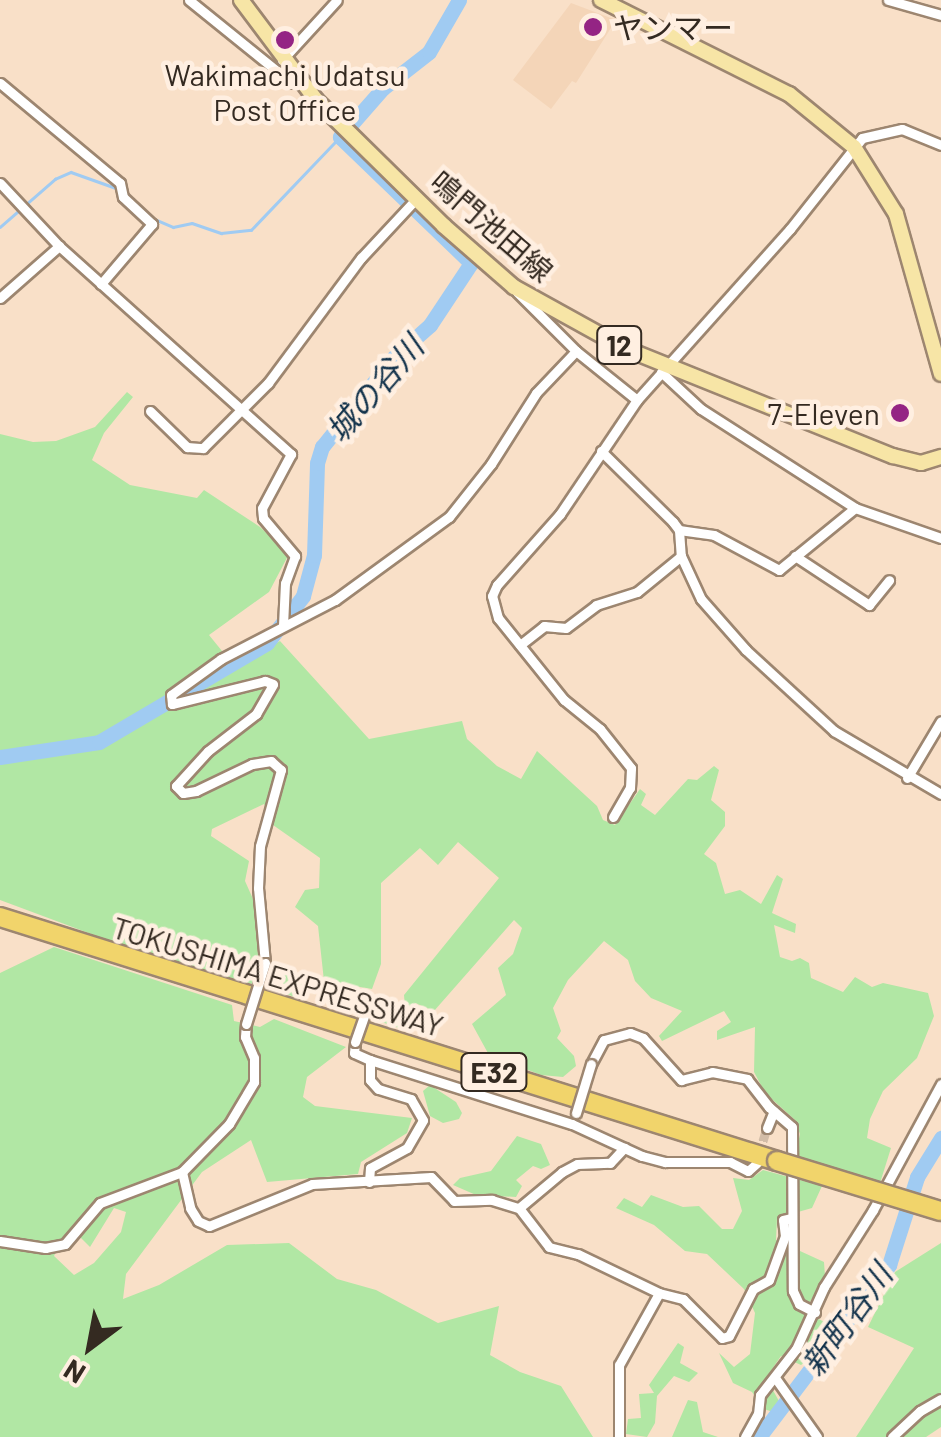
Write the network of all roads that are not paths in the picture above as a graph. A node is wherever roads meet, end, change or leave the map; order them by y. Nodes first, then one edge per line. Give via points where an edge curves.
1 (189, 0) edge
2 (241, 0) edge
3 (337, 0) edge
4 (601, 0) edge
5 (888, 0) edge
6 (941, 15) edge
7 (282, 60) junction
8 (296, 78) junction
9 (0, 84) edge
10 (941, 145) edge
11 (854, 146) junction
12 (0, 183) edge
13 (416, 198) junction
14 (59, 246) junction
15 (101, 284) junction
16 (514, 287) junction
17 (0, 298) edge
18 (576, 351) junction
19 (665, 369) junction
20 (941, 374) edge
21 (637, 400) junction
22 (242, 409) junction
23 (150, 412) dead end
24 (600, 451) junction
25 (941, 457) edge
26 (854, 508) junction
27 (679, 530) junction
28 (941, 538) edge
29 (681, 556) junction
30 (795, 556) junction
31 (889, 580) dead end
32 (283, 626) junction
33 (520, 645) junction
34 (941, 721) edge
35 (907, 778) junction
36 (941, 794) edge
37 (613, 817) dead end
38 (0, 916) edge
39 (369, 1002) dead end
40 (370, 1060) junction
41 (941, 1084) edge
42 (774, 1111) junction
43 (572, 1124) junction
44 (767, 1128) tunnel mouth
45 (624, 1148) junction
46 (757, 1162) dead end
47 (182, 1172) junction
48 (369, 1182) junction
49 (519, 1208) junction
50 (941, 1211) edge
51 (792, 1218) junction
52 (0, 1242) edge
53 (659, 1293) junction
54 (815, 1312) junction
55 (776, 1379) junction
56 (941, 1399) edge
57 (814, 1436) edge
58 (619, 1437) edge
59 (745, 1437) edge
60 (892, 1437) edge

1 - 8 street via 292,83
2 - 7 main road, 鳴門池田線 / 12
3 - 7 street
4 - 11 main road via 790,94
5 - 6 street
7 - 8 main road, 鳴門池田線 / 12
8 - 13 main road, 鳴門池田線 / 12
9 - 15 street via 120,183 123,196 152,224
10 - 11 street via 884,129
11 - 19 street via 790,230
11 - 20 main road via 896,214
12 - 14 street
13 - 16 main road, 鳴門池田線 / 12
13 - 22 street via 360,258 330,305
14 - 15 street
14 - 17 street
15 - 22 street
16 - 18 street
16 - 19 main road, 鳴門池田線 / 12
18 - 21 street
18 - 32 street via 536,393 449,517 336,600
19 - 21 street
19 - 25 main road, 鳴門池田線 / 12 via 908,462
19 - 26 street via 701,409
21 - 24 street
22 - 23 street via 196,450
22 - 32 street via 291,454 262,508 295,556
24 - 27 street
24 - 33 street via 560,514 492,596 498,618
26 - 28 street
26 - 30 street
27 - 29 street
27 - 30 street via 714,536 780,570
29 - 33 street via 638,592 596,605 566,628 544,626
29 - 35 street via 702,599 746,650 834,731
30 - 31 street via 869,604
32 - 47 street, bridge via 171,695 172,704 273,684 256,714 176,786 183,793 252,764 271,761 281,770 260,846 265,963 244,1037 254,1058 254,1082 228,1124
33 - 37 street via 632,768 630,788
34 - 35 street
35 - 36 street
38 - 50 highway, TOKUSHIMA EXPRESSWAY / E32, bridge
39 - 40 street, bridge via 354,1052
40 - 43 street
40 - 48 street via 370,1080 411,1099 423,1120 407,1148 370,1168
41 - 54 street
42 - 43 street, bridge via 747,1079 712,1072 682,1080 630,1032 604,1040
42 - 44 street
42 - 51 street via 794,1132
43 - 45 street
45 - 46 street via 666,1162 730,1162 748,1171
45 - 49 street via 610,1163 577,1164 562,1172
47 - 48 street via 190,1208 209,1226 312,1184
47 - 52 street via 100,1203 65,1244
48 - 49 street via 420,1174 454,1200
49 - 53 street via 549,1247 600,1262
51 - 53 street via 783,1220 785,1236 769,1280 753,1289 730,1336 708,1328 683,1298
51 - 54 street via 793,1291 799,1304
53 - 58 street via 619,1365
54 - 55 street
55 - 57 street
55 - 59 street via 760,1395
56 - 60 street

